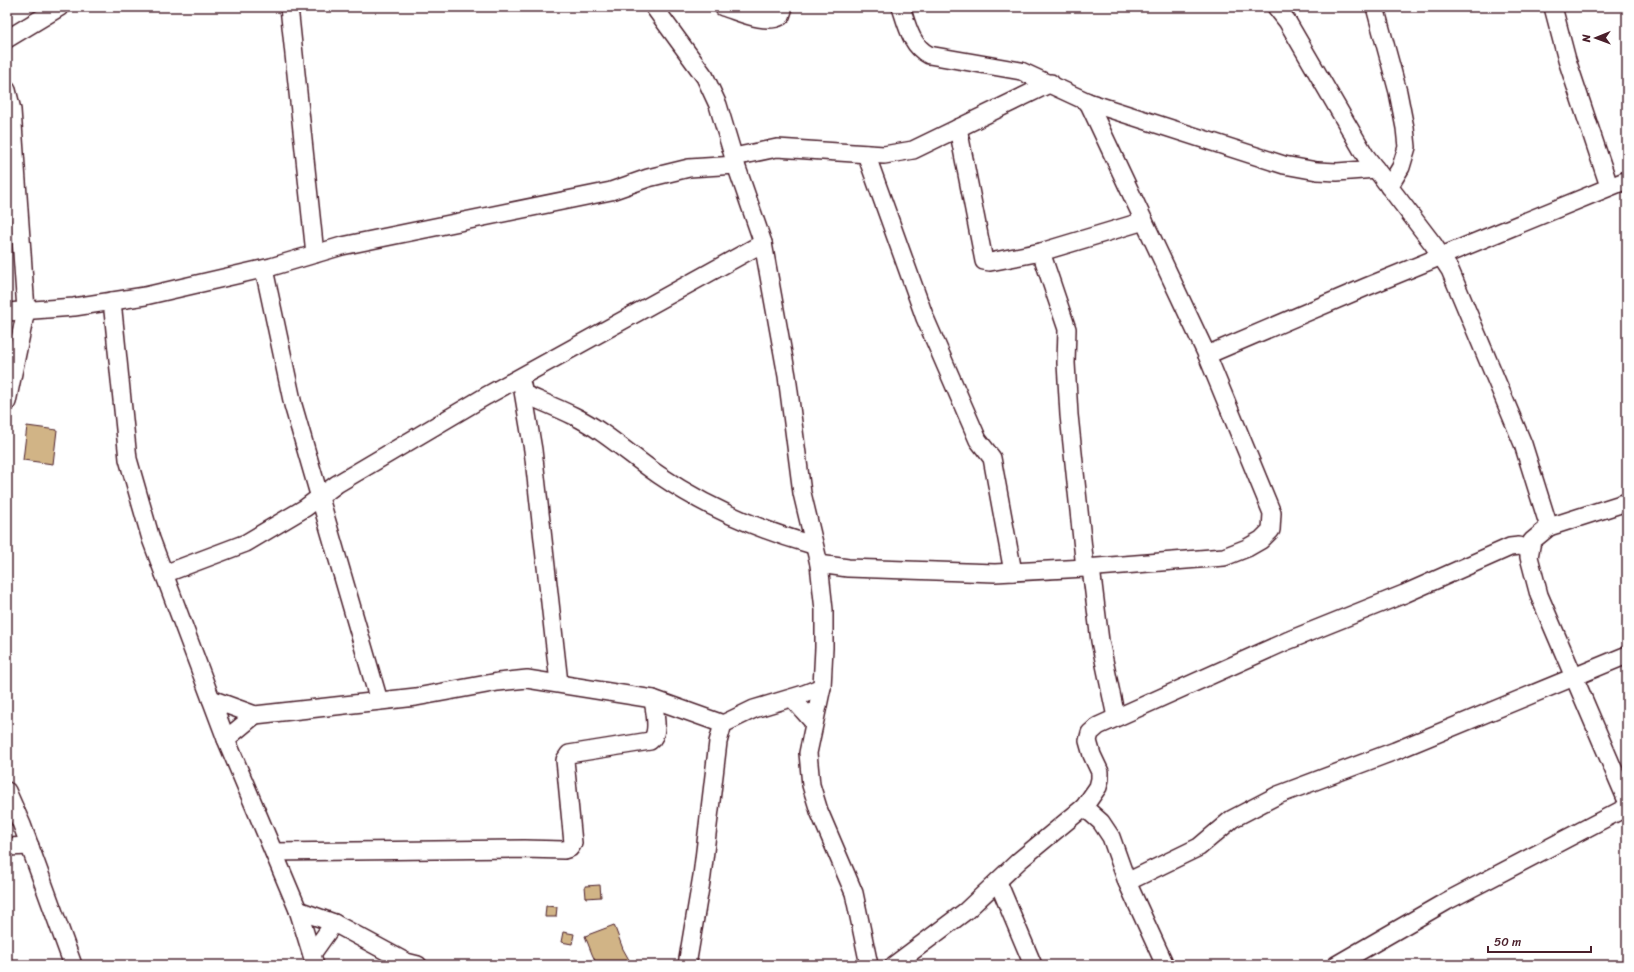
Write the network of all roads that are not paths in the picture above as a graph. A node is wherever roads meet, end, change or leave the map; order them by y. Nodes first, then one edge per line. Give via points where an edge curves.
1 (60, 7) edge
2 (289, 7) edge
3 (654, 7) edge
4 (724, 7) edge
5 (784, 7) edge
6 (901, 7) edge
7 (1276, 7) edge
8 (1375, 7) edge
9 (1553, 7) edge
10 (7, 39) edge
11 (1051, 83) junction
12 (7, 90) edge
13 (1088, 102) junction
14 (958, 128) junction
15 (866, 154) junction
16 (735, 161) junction
17 (1376, 169) junction
18 (1627, 180) edge
19 (1609, 186) junction
20 (1389, 187) junction
21 (12, 200) edge
22 (1144, 221) junction
23 (763, 243) junction
24 (1041, 252) junction
25 (315, 254) junction
26 (1441, 256) junction
27 (264, 269) junction
28 (112, 301) junction
29 (26, 310) junction
30 (7, 312) edge
31 (1206, 355) junction
32 (521, 377) junction
33 (524, 394) junction
34 (7, 402) edge
35 (320, 497) junction
36 (1627, 502) edge
37 (1549, 527) junction
38 (813, 545) junction
39 (1530, 549) junction
40 (819, 564) junction
41 (1088, 568) junction
42 (1013, 572) junction
43 (164, 574) junction
44 (1627, 656) edge
45 (1574, 676) junction
46 (559, 683) junction
47 (822, 687) junction
48 (792, 698) junction
49 (211, 699) junction
50 (653, 699) junction
51 (379, 701) junction
52 (255, 715) junction
53 (1116, 717) junction
54 (814, 723) junction
55 (723, 724) junction
56 (226, 739) junction
57 (7, 792) edge
58 (1627, 801) edge
59 (1084, 807) junction
60 (1627, 807) edge
61 (30, 846) junction
62 (7, 847) edge
63 (274, 852) junction
64 (998, 882) junction
65 (1127, 882) junction
66 (298, 910) junction
67 (334, 923) junction
68 (314, 960) edge
69 (74, 965) edge
70 (418, 965) edge
71 (687, 965) edge
72 (869, 965) edge
73 (894, 965) edge
74 (1033, 965) edge
75 (1165, 965) edge
76 (1336, 965) edge

1 - 10 street
2 - 25 street
3 - 16 street via 705,77 718,105
4 - 5 street via 770,19 781,16
6 - 11 street via 914,43 921,51 929,55 1021,71
7 - 17 street via 1291,28 1365,155
8 - 20 street via 1398,92 1406,134 1407,147
9 - 19 street via 1567,60
11 - 13 street
11 - 14 street
12 - 21 street via 12,110
13 - 17 street via 1284,165 1337,172
13 - 22 street
14 - 15 street via 913,150 884,155
14 - 24 street via 984,261
15 - 16 street via 777,148
15 - 42 street via 925,318 978,440 992,458
16 - 23 street
16 - 25 street via 689,168 570,201 391,235
17 - 20 street
18 - 19 street
19 - 26 street
20 - 26 street
21 - 29 street
22 - 24 street
22 - 31 street
23 - 32 street
23 - 38 street via 787,376 802,494
24 - 41 street via 1067,329 1069,415
25 - 27 street
26 - 31 street
26 - 37 street via 1450,270 1523,444
27 - 28 street
27 - 35 street via 293,405
28 - 29 street via 74,307
28 - 43 street via 128,459
29 - 30 street
29 - 34 street
31 - 41 street via 1272,513 1271,530 1261,540 1224,557
32 - 33 street
32 - 35 street via 337,484
33 - 38 street via 575,416 659,476 685,491 750,524
33 - 46 street
35 - 43 street via 246,543
35 - 51 street
36 - 37 street
37 - 39 street via 1532,541
38 - 40 street
39 - 45 street via 1531,567 1539,595
39 - 53 street via 1510,547 1404,594 1287,640
40 - 42 street via 848,568
40 - 47 street via 825,630
41 - 42 street
41 - 53 street
43 - 49 street
44 - 45 street
45 - 58 street
45 - 65 street via 1395,751 1278,795 1232,819 1199,847
46 - 50 street
46 - 51 street via 527,679 416,698
47 - 48 street
47 - 54 street
48 - 54 street
48 - 55 street via 754,709
49 - 52 street
49 - 56 street
50 - 55 street
50 - 63 street via 656,732 650,741 566,756 573,843 570,848
51 - 52 street
52 - 56 street
53 - 59 street via 1090,733 1088,741 1100,772 1100,779 1098,787
54 - 72 street via 808,753 811,785 819,811 854,893
55 - 71 street via 718,742 702,876
56 - 63 street
57 - 61 street
59 - 64 street via 1020,860
59 - 65 street via 1101,822 1111,837
60 - 76 street via 1454,898
61 - 62 street
61 - 69 street
63 - 66 street
64 - 73 street via 966,911
64 - 74 street
65 - 75 street
66 - 67 street
66 - 68 street
67 - 68 street
67 - 70 street via 406,962

